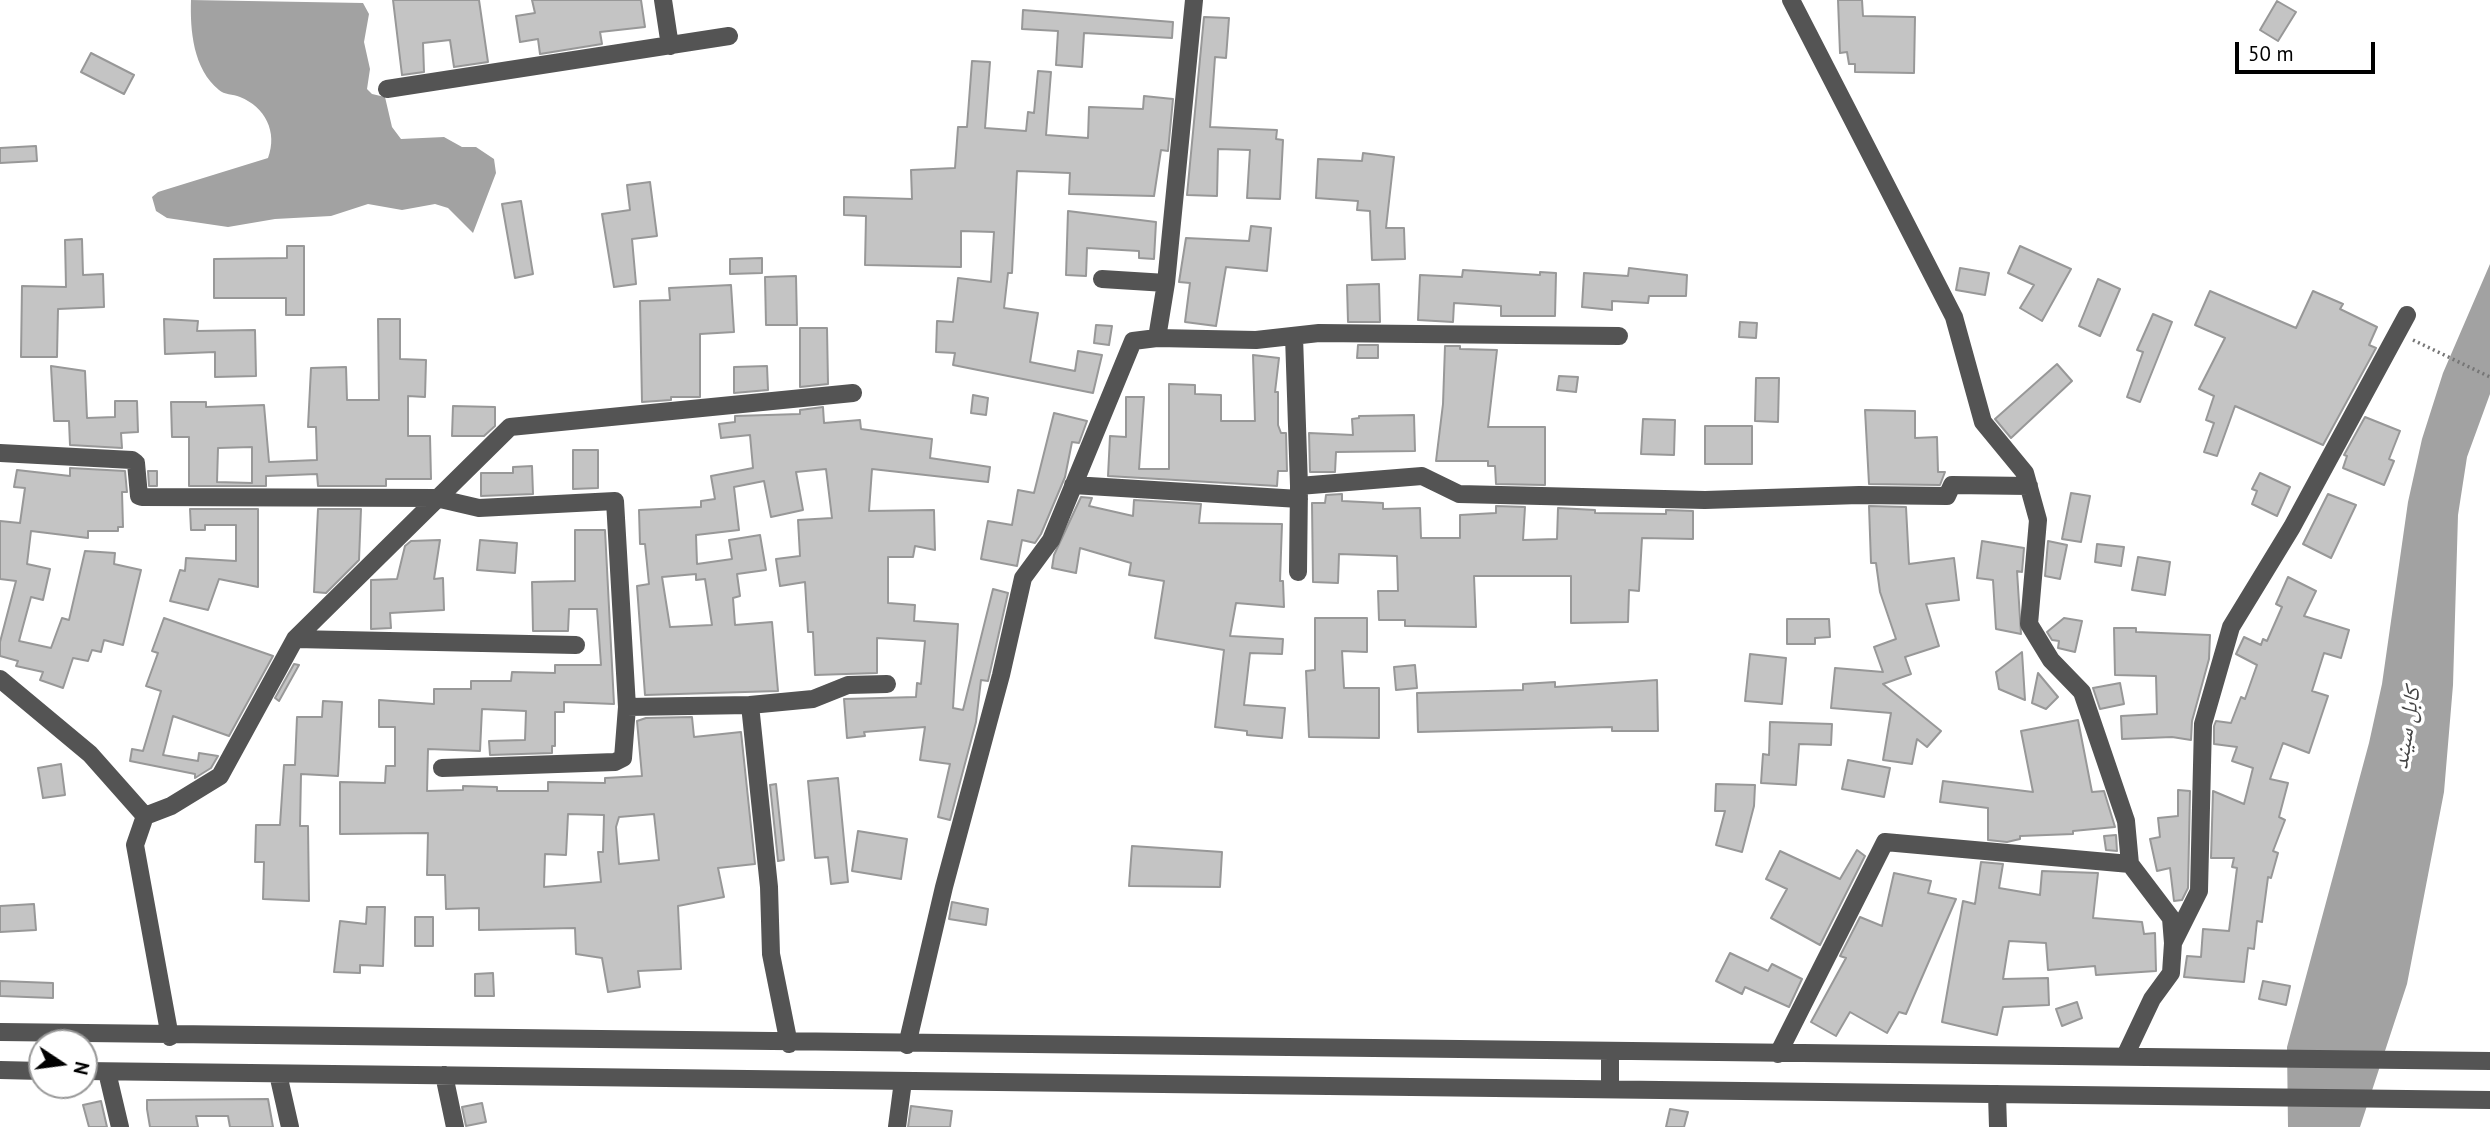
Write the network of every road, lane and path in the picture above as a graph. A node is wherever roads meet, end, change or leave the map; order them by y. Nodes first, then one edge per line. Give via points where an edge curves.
1 (663, 0) edge
2 (1194, 0) edge
3 (1791, 0) edge
4 (729, 36) dead end
5 (670, 46) junction
6 (387, 89) dead end
7 (1102, 279) dead end
8 (1166, 283) junction
9 (2407, 315) dead end
10 (1294, 336) junction
11 (1619, 336) dead end
12 (1157, 338) junction
13 (2432, 348) dead end
14 (2490, 377) edge
15 (853, 393) dead end
16 (0, 453) edge
17 (1073, 485) junction
18 (2029, 486) junction
19 (1299, 492) junction
20 (436, 498) junction
21 (1298, 572) dead end
22 (295, 639) junction
23 (576, 645) dead end
24 (0, 679) edge
25 (887, 684) dead end
26 (750, 705) junction
27 (627, 706) junction
28 (442, 768) dead end
29 (145, 816) junction
30 (2130, 864) junction
31 (2173, 943) junction
32 (0, 1032) edge
33 (170, 1037) junction
34 (789, 1044) junction
35 (907, 1045) junction
36 (1610, 1052) junction
37 (1778, 1054) junction
38 (2125, 1056) junction
39 (2490, 1061) edge
40 (0, 1070) edge
41 (28, 1071) edge
42 (98, 1072) edge
43 (107, 1072) junction
44 (278, 1073) junction
45 (444, 1076) junction
46 (903, 1081) junction
47 (1610, 1089) junction
48 (1997, 1094) junction
49 (2490, 1100) edge
50 (120, 1127) edge
51 (290, 1127) edge
52 (455, 1127) edge
53 (897, 1127) edge
54 (1998, 1127) edge

1 - 5 street
2 - 8 street
3 - 18 street via 1954,317 1983,422 2025,473
4 - 5 street
5 - 6 street
7 - 8 street
8 - 12 street
9 - 31 street via 2304,506 2231,627 2203,724 2199,891
10 - 11 street
10 - 12 street via 1256,341
10 - 19 street
12 - 17 street via 1133,341
13 - 14 path
15 - 20 street via 510,428
16 - 20 street via 135,460 140,497
17 - 19 street
17 - 35 street via 1051,540 1023,578
18 - 19 street via 1952,485 1947,496 1705,500 1459,494 1422,475
18 - 30 street via 2038,520 2029,624 2051,660 2082,692 2126,821
19 - 21 street
20 - 22 street
20 - 27 street via 479,508 615,501
22 - 23 street
22 - 29 street via 220,776
24 - 29 street via 90,754
25 - 26 street via 848,685 813,699
26 - 27 street
26 - 34 street via 769,887 771,954
27 - 28 street via 625,749 623,758 615,762
29 - 33 street via 135,845
30 - 31 street via 2171,918
30 - 37 street via 1885,842
31 - 38 street via 2171,973 2152,999
32 - 33 street
33 - 34 street
34 - 35 street
35 - 36 street
36 - 37 street
36 - 47 street
37 - 38 street
38 - 39 street
40 - 41 street
42 - 43 street
43 - 44 street
43 - 50 street
44 - 45 street
44 - 51 street
45 - 46 street
45 - 52 street
46 - 47 street
46 - 53 street
47 - 48 street
48 - 49 street
48 - 54 street

